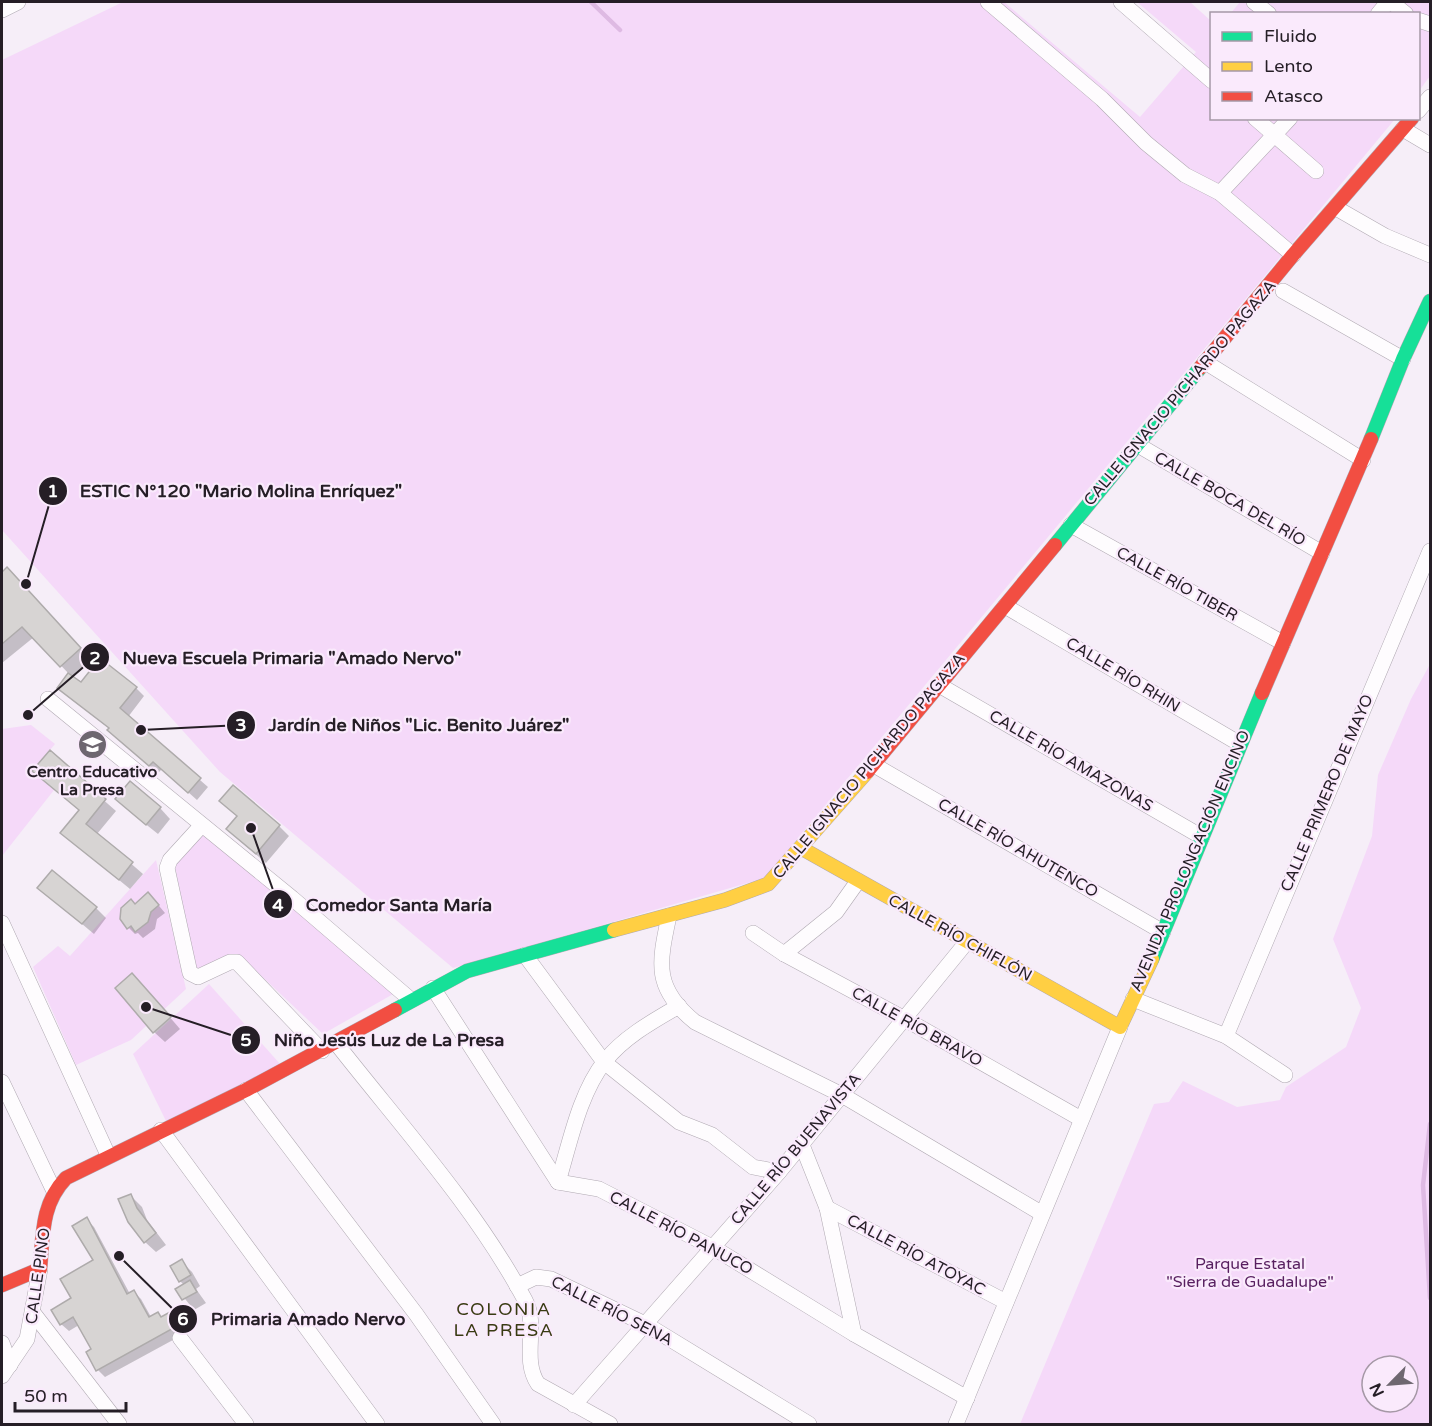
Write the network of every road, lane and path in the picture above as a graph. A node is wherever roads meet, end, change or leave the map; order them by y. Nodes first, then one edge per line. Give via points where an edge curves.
1 (18, 2) edge
2 (988, 2) edge
3 (1121, 2) edge
4 (1254, 2) edge
5 (1390, 2) edge
6 (2, 10) edge
7 (1266, 12) edge
8 (1403, 12) edge
9 (1210, 79) edge
10 (1431, 97) edge
11 (1420, 110) edge
12 (1257, 120) edge
13 (1288, 120) edge
14 (1408, 124) edge
15 (1275, 136) junction
16 (1431, 146) edge
17 (1316, 171) dead end
18 (1220, 193) junction
19 (1336, 208) junction
20 (1293, 255) junction
21 (1431, 255) edge
22 (1283, 291) dead end
23 (1431, 301) edge
24 (1403, 359) junction
25 (1205, 362) junction
26 (1138, 445) junction
27 (1363, 460) junction
28 (1071, 525) junction
29 (1431, 551) edge
30 (1322, 553) junction
31 (1005, 606) junction
32 (1283, 644) junction
33 (939, 684) junction
34 (48, 699) dead end
35 (1240, 744) junction
36 (874, 765) junction
37 (201, 826) junction
38 (1202, 837) junction
39 (801, 848) junction
40 (858, 881) junction
41 (669, 916) junction
42 (2, 923) edge
43 (1163, 932) junction
44 (753, 933) dead end
45 (966, 943) junction
46 (783, 954) junction
47 (525, 955) junction
48 (433, 987) junction
49 (1132, 999) junction
50 (411, 1000) junction
51 (679, 1006) junction
52 (905, 1019) junction
53 (1120, 1027) junction
54 (1226, 1036) junction
55 (336, 1043) junction
56 (322, 1051) junction
57 (604, 1062) junction
58 (1285, 1075) dead end
59 (2, 1082) edge
60 (246, 1090) junction
61 (842, 1095) junction
62 (1081, 1119) junction
63 (160, 1130) junction
64 (802, 1145) junction
65 (108, 1155) junction
66 (779, 1172) junction
67 (558, 1182) junction
68 (53, 1189) junction
69 (827, 1208) junction
70 (1041, 1213) junction
71 (714, 1248) junction
72 (40, 1269) junction
73 (2, 1285) edge
74 (517, 1286) junction
75 (1006, 1302) junction
76 (34, 1314) junction
77 (647, 1325) junction
78 (854, 1334) junction
79 (180, 1338) dead end
80 (2, 1343) edge
81 (6, 1370) edge
82 (966, 1398) junction
83 (573, 1405) junction
84 (789, 1420) edge
85 (118, 1425) edge
86 (246, 1425) edge
87 (377, 1425) edge
88 (493, 1425) edge
89 (610, 1425) edge
90 (809, 1425) edge
91 (956, 1425) edge

1 - 6 street
2 - 18 street via 1102,99 1146,143 1185,175
3 - 9 street
4 - 7 street
5 - 8 street
10 - 11 street
12 - 15 street
13 - 15 street
14 - 16 street
14 - 19 street, CALLE IGNACIO PICHARDO PAGAZA
15 - 17 street
15 - 18 street
18 - 20 street
19 - 20 street, CALLE IGNACIO PICHARDO PAGAZA
19 - 21 street via 1385,236
20 - 25 street, CALLE IGNACIO PICHARDO PAGAZA
22 - 24 street
23 - 24 street, AVENIDA PROLONGACIÓN ENCINO
24 - 27 street, AVENIDA PROLONGACIÓN ENCINO
25 - 26 street, CALLE IGNACIO PICHARDO PAGAZA
25 - 27 street
26 - 28 street, CALLE IGNACIO PICHARDO PAGAZA
26 - 30 street, CALLE BOCA DEL RÍO
27 - 30 street, AVENIDA PROLONGACIÓN ENCINO
28 - 31 street, CALLE IGNACIO PICHARDO PAGAZA
28 - 32 street, CALLE RÍO TIBER
29 - 54 street, CALLE PRIMERO DE MAYO
30 - 32 street, AVENIDA PROLONGACIÓN ENCINO
31 - 33 street, CALLE IGNACIO PICHARDO PAGAZA
31 - 35 street, CALLE RÍO RHIN
32 - 35 street, AVENIDA PROLONGACIÓN ENCINO
33 - 36 street, CALLE IGNACIO PICHARDO PAGAZA
33 - 38 street, CALLE RÍO AMAZONAS
34 - 37 street
35 - 38 street, AVENIDA PROLONGACIÓN ENCINO
36 - 39 street, CALLE IGNACIO PICHARDO PAGAZA
36 - 43 street, CALLE RÍO AHUTENCO
37 - 50 street
37 - 56 street via 167,868 190,973 198,977 235,961
38 - 43 street, AVENIDA PROLONGACIÓN ENCINO
39 - 40 street, CALLE RÍO CHIFLÓN
39 - 41 street, CALLE IGNACIO PICHARDO PAGAZA via 773,880 758,890
40 - 45 street, CALLE RÍO CHIFLÓN
40 - 46 street via 836,912
41 - 47 street, CALLE IGNACIO PICHARDO PAGAZA
41 - 51 street via 660,964
42 - 65 street
43 - 49 street, AVENIDA PROLONGACIÓN ENCINO
44 - 46 street, CALLE RÍO BRAVO
45 - 52 street, CALLE RÍO BUENAVISTA
45 - 53 street, CALLE RÍO CHIFLÓN
46 - 52 street, CALLE RÍO BRAVO
47 - 48 street, CALLE IGNACIO PICHARDO PAGAZA via 467,971
47 - 57 street
48 - 50 street, CALLE IGNACIO PICHARDO PAGAZA
48 - 67 street
49 - 53 street, AVENIDA PROLONGACIÓN ENCINO
49 - 54 street
50 - 55 street, CALLE IGNACIO PICHARDO PAGAZA
51 - 57 street via 642,1028
51 - 61 street via 695,1022
52 - 61 street, CALLE RÍO BUENAVISTA
52 - 62 street, CALLE RÍO BRAVO
53 - 62 street, AVENIDA PROLONGACIÓN ENCINO
54 - 58 street
55 - 56 street, CALLE IGNACIO PICHARDO PAGAZA
55 - 74 street via 470,1214
56 - 60 street, CALLE IGNACIO PICHARDO PAGAZA
57 - 66 street via 679,1122 712,1135 753,1167
57 - 67 street via 583,1102
59 - 68 street
60 - 63 street, CALLE IGNACIO PICHARDO PAGAZA
60 - 88 street via 416,1314
61 - 64 street, CALLE RÍO BUENAVISTA
61 - 70 street
62 - 70 street, AVENIDA PROLONGACIÓN ENCINO
63 - 65 street, CALLE IGNACIO PICHARDO PAGAZA
63 - 87 street
64 - 66 street, CALLE RÍO BUENAVISTA
64 - 69 street
65 - 68 street, CALLE IGNACIO PICHARDO PAGAZA via 71,1173
66 - 71 street, CALLE RÍO BUENAVISTA
67 - 71 street, CALLE RÍO PANUCO via 598,1189
68 - 72 street, CALLE PINO
69 - 75 street, CALLE RÍO ATOYAC
69 - 78 street
70 - 75 street, AVENIDA PROLONGACIÓN ENCINO
71 - 77 street, CALLE RÍO BUENAVISTA
71 - 78 street, CALLE RÍO PANUCO
72 - 73 street
72 - 76 street, CALLE PINO
74 - 77 street, CALLE RÍO SENA via 536,1276 551,1279
74 - 83 street via 531,1316 534,1378 543,1388
75 - 82 street, AVENIDA PROLONGACIÓN ENCINO
76 - 81 street, CALLE PINO via 27,1340
76 - 85 street
77 - 83 street, CALLE RÍO BUENAVISTA
77 - 84 street, CALLE RÍO SENA
78 - 82 street, CALLE RÍO PANUCO
79 - 86 street
80 - 81 street
82 - 91 street, AVENIDA PROLONGACIÓN ENCINO
83 - 89 street
84 - 90 street, CALLE RÍO SENA

